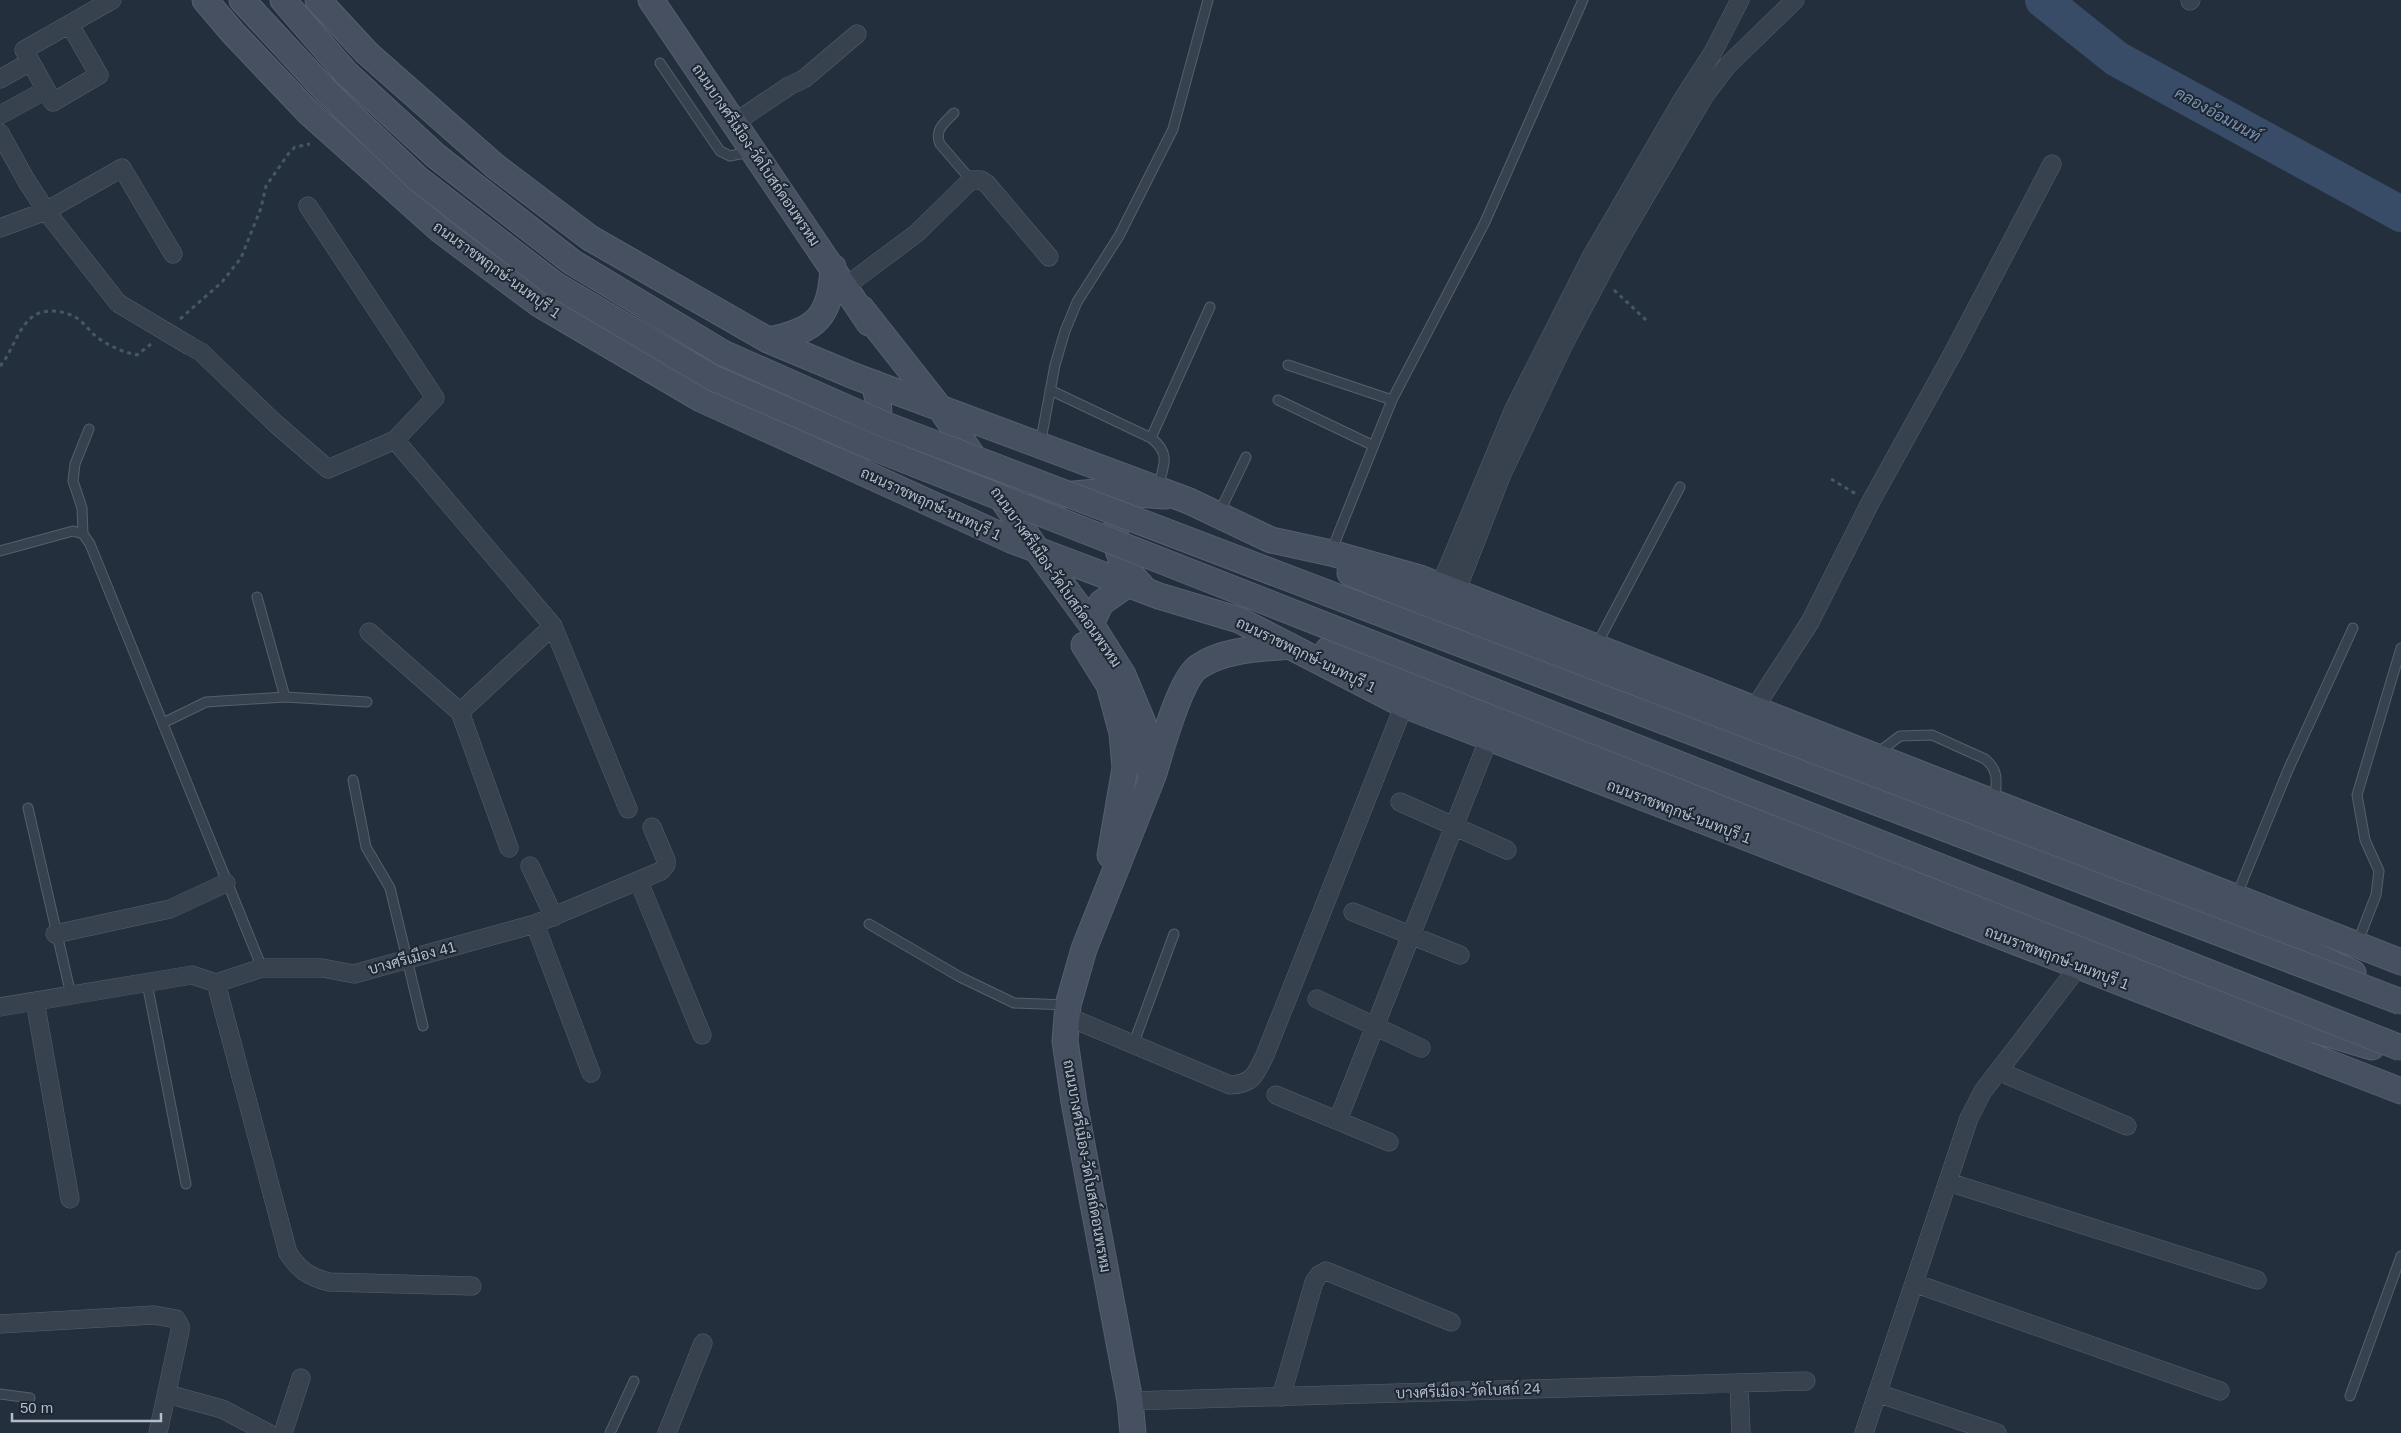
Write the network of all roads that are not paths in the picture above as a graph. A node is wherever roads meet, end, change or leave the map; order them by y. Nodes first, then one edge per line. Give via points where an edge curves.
1 (112, 0) edge
2 (205, 0) edge
3 (242, 0) edge
4 (283, 0) edge
5 (318, 0) edge
6 (651, 0) edge
7 (1208, 0) edge
8 (1583, 0) edge
9 (1740, 0) edge
10 (1794, 0) edge
11 (70, 25) junction
12 (857, 34) dead end
13 (30, 62) junction
14 (660, 63) dead end
15 (0, 79) edge
16 (46, 90) junction
17 (954, 113) dead end
18 (0, 115) edge
19 (734, 123) junction
20 (0, 133) edge
21 (753, 150) junction
22 (2052, 164) dead end
23 (971, 180) junction
24 (308, 206) dead end
25 (46, 211) junction
26 (0, 228) edge
27 (173, 254) dead end
28 (1049, 257) dead end
29 (839, 276) junction
30 (1210, 306) dead end
31 (862, 309) junction
32 (768, 340) junction
33 (1288, 365) dead end
34 (874, 383) junction
35 (1050, 390) junction
36 (913, 398) junction
37 (1278, 400) dead end
38 (1392, 400) junction
39 (940, 408) junction
40 (89, 429) dead end
41 (1150, 438) junction
42 (395, 440) junction
43 (1040, 445) junction
44 (1372, 446) junction
45 (1246, 457) dead end
46 (837, 461) junction
47 (1680, 487) dead end
48 (1147, 491) junction
49 (1218, 514) junction
50 (1013, 529) junction
51 (83, 534) junction
52 (1271, 540) junction
53 (1037, 550) junction
54 (0, 551) edge
55 (1331, 553) junction
56 (1137, 588) junction
57 (1448, 589) junction
58 (257, 597) dead end
59 (1239, 620) junction
60 (1091, 624) junction
61 (552, 626) junction
62 (2353, 628) dead end
63 (369, 632) dead end
64 (1290, 646) junction
65 (1596, 647) junction
66 (2401, 648) edge
67 (285, 697) junction
68 (367, 702) dead end
69 (1404, 705) junction
70 (1754, 709) junction
71 (460, 712) junction
72 (164, 723) junction
73 (1489, 738) junction
74 (1874, 756) junction
75 (353, 780) dead end
76 (1152, 781) junction
77 (1400, 802) dead end
78 (1994, 803) junction
79 (28, 808) dead end
80 (628, 809) dead end
81 (652, 827) dead end
82 (1454, 827) junction
83 (509, 848) dead end
84 (1507, 850) dead end
85 (530, 866) dead end
86 (639, 882) junction
87 (226, 883) junction
88 (2236, 897) junction
89 (1102, 902) junction
90 (1353, 912) dead end
91 (554, 916) junction
92 (535, 924) junction
93 (869, 924) dead end
94 (55, 934) junction
95 (1174, 934) dead end
96 (1410, 935) junction
97 (2357, 945) junction
98 (1460, 955) dead end
99 (408, 959) junction
100 (2401, 962) edge
101 (2079, 966) junction
102 (262, 968) junction
103 (147, 982) junction
104 (216, 983) junction
105 (71, 995) junction
106 (2401, 995) edge
107 (1318, 999) dead end
108 (35, 1001) junction
109 (2401, 1002) edge
110 (0, 1007) edge
111 (1067, 1011) junction
112 (422, 1026) dead end
113 (1375, 1026) junction
114 (702, 1035) dead end
115 (1133, 1044) junction
116 (1421, 1048) dead end
117 (2401, 1048) edge
118 (2401, 1056) edge
119 (1998, 1071) junction
120 (591, 1073) dead end
121 (2401, 1090) edge
122 (1276, 1095) dead end
123 (1338, 1120) junction
124 (2127, 1126) dead end
125 (1389, 1142) dead end
126 (1948, 1182) junction
127 (186, 1184) dead end
128 (70, 1199) dead end
129 (2401, 1256) edge
130 (2257, 1280) dead end
131 (1914, 1283) junction
132 (472, 1286) dead end
133 (1451, 1322) dead end
134 (0, 1324) edge
135 (703, 1343) dead end
136 (301, 1378) dead end
137 (634, 1381) dead end
138 (1806, 1381) dead end
139 (1739, 1384) junction
140 (2220, 1391) dead end
141 (1877, 1392) junction
142 (0, 1394) edge
143 (167, 1394) junction
144 (2350, 1396) dead end
145 (1281, 1397) junction
146 (30, 1398) dead end
147 (1130, 1401) junction
148 (158, 1433) edge
149 (268, 1433) edge
150 (283, 1433) edge
151 (610, 1433) edge
152 (667, 1433) edge
153 (1133, 1433) edge
154 (1741, 1433) edge
155 (1864, 1433) edge
156 (1997, 1433) edge

1 - 11 street
2 - 46 street, ถนนราชพฤกษ์-นนทบุรี 1 via 309,113 440,230 539,304 701,399
3 - 117 street, ถนนราชพฤกษ์-นนทบุรี 1, bridge via 328,93 418,179 554,284 713,378 890,454
4 - 109 street, bridge via 347,74 436,156 572,262 723,353 890,426
5 - 32 street via 367,53 495,166 566,220 590,238
6 - 19 street, ถนนบางศรีเมือง-วัดโบสถ์ดอนพรหม
7 - 35 lane via 1173,129 1119,236 1077,302 1055,365
8 - 38 lane via 1485,222
9 - 57 street via 1712,54 1591,257 1514,409
10 - 57 street via 1727,66 1705,95 1564,342
11 - 13 street via 24,50
11 - 16 street via 99,75 53,102
12 - 19 street via 804,79
13 - 15 street
13 - 16 street
14 - 21 lane via 720,151 730,156
16 - 18 street
17 - 23 lane via 939,128 937,137
19 - 21 street, ถนนบางศรีเมือง-วัดโบสถ์ดอนพรหม
20 - 25 street
21 - 29 street, ถนนบางศรีเมือง-วัดโบสถ์ดอนพรหม
22 - 70 street via 1870,503 1810,622
23 - 28 street via 987,184
23 - 29 street via 917,233
24 - 42 street via 435,398
25 - 26 street
25 - 27 street via 122,168
25 - 42 street, bridge via 118,303 201,352 328,469
29 - 31 street, ถนนบางศรีเมือง-วัดโบสถ์ดอนพรหม
29 - 32 street via 824,312 812,325 790,336
30 - 41 lane
31 - 36 street, ถนนบางศรีเมือง-วัดโบสถ์ดอนพรหม
31 - 39 street, ถนนบางศรีเมือง-วัดโบสถ์ดอนพรหม
32 - 34 street
33 - 38 lane
34 - 36 street
34 - 46 street via 880,408 875,434 862,449
35 - 41 lane
35 - 43 lane
36 - 39 street
36 - 50 street, ถนนบางศรีเมือง-วัดโบสถ์ดอนพรหม
37 - 44 lane
38 - 44 lane
39 - 43 street
39 - 50 street, ถนนบางศรีเมือง-วัดโบสถ์ดอนพรหม
40 - 51 lane via 75,464 73,481 82,508
41 - 48 lane via 1161,445 1165,458
42 - 61 street
43 - 48 street
44 - 55 lane
45 - 49 lane
46 - 50 street, ถนนราชพฤกษ์-นนทบุรี 1
47 - 65 lane
48 - 49 street via 1181,498
48 - 50 street via 1052,496
48 - 56 street via 1119,515 1114,538 1122,566
49 - 52 street
50 - 53 street, ถนนราชพฤกษ์-นนทบุรี 1
50 - 89 street, ถนนบางศรีเมือง-วัดโบสถ์ดอนพรหม via 1109,685 1122,733 1125,768
51 - 54 lane via 72,531
51 - 72 lane
52 - 55 street
52 - 106 street via 1595,672 2242,922
53 - 56 street, ถนนราชพฤกษ์-นนทบุรี 1
53 - 60 street, ถนนบางศรีเมือง-วัดโบสถ์ดอนพรหม
55 - 57 street
56 - 59 street, ถนนราชพฤกษ์-นนทบุรี 1
56 - 60 street via 1101,603
57 - 65 street
58 - 67 lane
59 - 64 street, ถนนราชพฤกษ์-นนทบุรี 1
59 - 118 street via 1354,658 1567,746 2242,1008
60 - 76 street, ถนนบางศรีเมือง-วัดโบสถ์ดอนพรหม via 1123,675 1143,723
61 - 71 street
61 - 80 street
62 - 88 lane via 2288,770
63 - 71 street
64 - 69 street, ถนนราชพฤกษ์-นนทบุรี 1
64 - 76 street via 1220,656 1197,668 1184,684
65 - 70 street
66 - 97 lane via 2357,795 2365,840 2379,871 2376,895
67 - 68 lane
67 - 72 lane via 206,702
69 - 73 street, ถนนราชพฤกษ์-นนทบุรี 1
69 - 115 street via 1254,1076 1244,1084 1230,1085
70 - 74 street
71 - 83 street
72 - 87 lane
73 - 82 street
73 - 101 street, ถนนราชพฤกษ์-นนทบุรี 1
74 - 78 street
74 - 78 lane via 1900,736 1932,735 1993,765 1997,773
75 - 99 lane via 366,847 390,888
76 - 89 street, ถนนบางศรีเมือง-วัดโบสถ์ดอนพรหม
77 - 82 street
78 - 88 street
79 - 94 lane
81 - 86 street, บางศรีเมือง 41 via 666,865
82 - 84 street
82 - 96 street
85 - 91 street
86 - 91 street, บางศรีเมือง 41
86 - 114 street
87 - 94 street via 170,909
87 - 102 lane
88 - 97 street
89 - 111 street, ถนนบางศรีเมือง-วัดโบสถ์ดอนพรหม via 1084,949
90 - 96 street
91 - 92 street, บางศรีเมือง 41
92 - 99 street, บางศรีเมือง 41
92 - 120 street
93 - 111 lane via 960,977 1014,1003
94 - 105 lane
95 - 115 lane
96 - 98 street
96 - 113 street
97 - 100 street
99 - 102 street, บางศรีเมือง 41 via 354,974 322,968
99 - 112 lane
101 - 119 street
101 - 121 street, ถนนราชพฤกษ์-นนทบุรี 1
102 - 104 street, บางศรีเมือง 41
103 - 104 street via 192,975
103 - 105 street
103 - 127 lane
104 - 132 street via 288,1253 296,1266 311,1277 329,1282
105 - 108 street
107 - 113 street
108 - 110 street
108 - 128 street
111 - 115 street
111 - 147 street, ถนนบางศรีเมือง-วัดโบสถ์ดอนพรหม via 1065,1041 1074,1102
113 - 116 street
113 - 123 street
119 - 124 street
119 - 126 street via 1982,1091
122 - 123 street
123 - 125 street
126 - 130 street
126 - 131 street
129 - 144 lane
131 - 140 street
131 - 141 street
133 - 145 street via 1326,1271 1319,1274
134 - 143 street via 154,1315 174,1317 180,1331
135 - 152 street
136 - 150 street
137 - 151 lane
138 - 139 street, บางศรีเมือง-วัดโบสถ์ 24
139 - 145 street, บางศรีเมือง-วัดโบสถ์ 24
139 - 154 street
141 - 155 street
141 - 156 street
142 - 146 lane
143 - 148 street
143 - 149 street via 222,1409
145 - 147 street, บางศรีเมือง-วัดโบสถ์ 24
147 - 153 street, ถนนบางศรีเมือง-วัดโบสถ์ดอนพรหม

